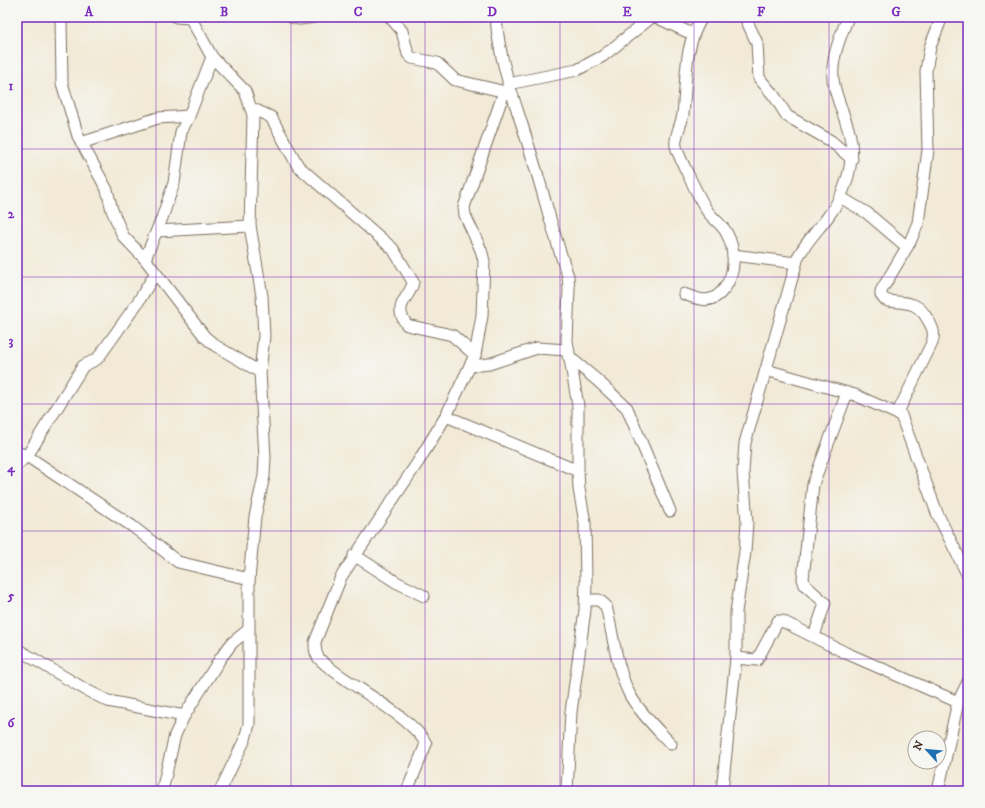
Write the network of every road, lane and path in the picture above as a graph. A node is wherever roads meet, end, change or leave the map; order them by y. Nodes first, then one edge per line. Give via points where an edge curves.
1 (61, 17) edge
2 (176, 17) edge
3 (191, 17) edge
4 (291, 17) edge
5 (315, 17) edge
6 (390, 17) edge
7 (496, 17) edge
8 (652, 17) edge
9 (656, 17) edge
10 (702, 17) edge
11 (745, 17) edge
12 (848, 17) edge
13 (942, 17) edge
14 (692, 34) junction
15 (212, 57) junction
16 (507, 90) junction
17 (251, 108) junction
18 (189, 116) junction
19 (82, 142) junction
20 (852, 158) junction
21 (840, 197) junction
22 (250, 226) junction
23 (157, 231) junction
24 (907, 247) junction
25 (733, 255) junction
26 (145, 259) junction
27 (796, 263) junction
28 (155, 274) junction
29 (684, 294) dead end
30 (568, 353) junction
31 (475, 355) junction
32 (470, 366) junction
33 (766, 370) junction
34 (260, 372) junction
35 (847, 393) junction
36 (446, 416) junction
37 (900, 416) junction
38 (22, 454) edge
39 (17, 465) edge
40 (578, 471) junction
41 (670, 512) dead end
42 (354, 555) junction
43 (968, 576) edge
44 (249, 579) junction
45 (424, 596) dead end
46 (586, 600) junction
47 (248, 630) junction
48 (814, 636) junction
49 (17, 649) edge
50 (736, 658) junction
51 (968, 682) edge
52 (958, 702) junction
53 (184, 716) junction
54 (671, 744) dead end
55 (162, 791) edge
56 (220, 791) edge
57 (407, 791) edge
58 (567, 791) edge
59 (722, 791) edge
60 (938, 791) edge

1 - 19 street via 62,83 73,124
2 - 3 street
3 - 15 street
4 - 5 street
6 - 16 street via 402,32 408,54 412,58 437,63 455,80
7 - 16 street
8 - 16 street via 603,56 577,70
9 - 14 street
10 - 14 street
11 - 20 street via 757,43 759,78 775,96 787,116 831,141
12 - 20 street via 838,40 833,84 849,133
13 - 24 street via 930,47 926,71 928,150 918,223
14 - 25 street via 688,48 683,115 676,147 706,209 726,232
15 - 17 street via 245,91
15 - 18 street
16 - 30 street via 529,147 568,276
16 - 31 street via 464,207 484,261 482,316
17 - 22 street via 253,164
17 - 31 street via 270,117 298,166 393,249 413,282 402,304 403,320 407,325 452,335
18 - 19 street via 158,118
18 - 23 street via 180,132 174,183
19 - 26 street via 107,190 112,210 124,236
20 - 21 street
21 - 24 street via 867,213
21 - 27 street via 804,246
22 - 23 street
22 - 34 street via 262,296 264,336
23 - 26 street
24 - 37 street via 881,295 884,299 910,304 922,310 934,335 899,410
25 - 27 street
25 - 29 street via 732,274 722,291 713,299 700,301
26 - 28 street
27 - 33 street
28 - 34 street via 204,337
28 - 38 street via 101,354 83,366
30 - 32 street via 537,348 489,364
30 - 40 street via 578,406
30 - 41 street via 627,408
31 - 32 street
32 - 36 street
33 - 35 street
33 - 50 street via 742,460 747,522 736,612
34 - 44 street via 264,476 255,517
35 - 37 street via 856,394
35 - 48 street via 813,484 803,578 805,586 825,603
36 - 40 street
36 - 42 street via 395,499
37 - 43 street via 936,513
38 - 39 street
38 - 44 street via 132,526 178,562
40 - 46 street via 585,523
42 - 45 street via 396,582
42 - 57 street via 341,577 314,649 319,658 351,684 409,724 424,739 426,744
44 - 47 street
46 - 54 street via 599,600 606,606 624,680 631,696
46 - 58 street via 571,712
47 - 53 street via 232,643 220,659
47 - 56 street via 248,724 245,739
48 - 50 street via 780,620 757,660
48 - 52 street via 846,653
49 - 53 street via 88,692 108,700
50 - 59 street
51 - 52 street
52 - 60 street
53 - 55 street via 175,734

